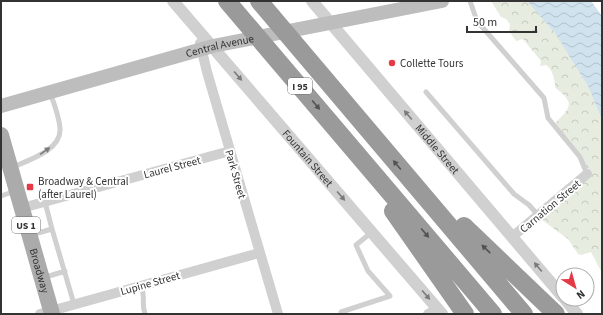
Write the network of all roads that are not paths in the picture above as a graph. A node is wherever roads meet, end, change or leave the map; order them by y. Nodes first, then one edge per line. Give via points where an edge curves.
1 (173, 1) edge
2 (227, 1) edge
3 (259, 1) edge
4 (273, 1) edge
5 (312, 1) edge
6 (442, 1) edge
7 (470, 1) edge
8 (331, 23) junction
9 (207, 48) junction
10 (304, 54) junction
11 (50, 92) junction
12 (426, 92) dead end
13 (1, 106) edge
14 (1, 135) edge
15 (230, 151) junction
16 (10, 168) junction
17 (372, 172) junction
18 (587, 174) joint
19 (17, 191) junction
20 (423, 195) junction
21 (1, 196) edge
22 (45, 202) junction
23 (22, 208) junction
24 (538, 215) junction
25 (52, 229) junction
26 (372, 232) junction
27 (30, 236) junction
28 (512, 237) junction
29 (259, 253) junction
30 (64, 271) junction
31 (42, 278) junction
32 (142, 286) junction
33 (555, 287) edge
34 (74, 304) junction
35 (436, 312) edge
36 (48, 313) edge
37 (145, 314) edge
38 (278, 314) edge
39 (341, 314) edge
40 (465, 314) edge
41 (493, 314) edge
42 (524, 314) edge
43 (556, 314) edge

1 - 9 street, Fountain Street via 200,33
2 -> 17 highway, I 95
3 - 10 highway, I 95
4 - 10 highway
5 - 8 street, Middle Street
6 - 8 main road, Central Avenue
7 - 18 lane via 477,21 544,98 548,118 580,157
8 - 9 main road, Central Avenue
28 -> 8 street, Middle Street
9 - 11 main road, Central Avenue
9 - 15 street, Park Street
9 -> 26 street, Fountain Street
20 -> 10 highway, I 95
11 - 13 main road, Central Avenue
16 -> 11 lane via 40,155 59,138 60,128
12 - 24 lane via 514,194
14 - 16 main road, Broadway / US 1
15 - 22 street, Laurel Street
15 - 29 street, Park Street
16 - 19 main road, Broadway / US 1
17 - 40 highway via 396,217
17 -> 41 highway, I 95
18 - 24 street, Carnation Street
19 - 21 lane
19 - 23 main road, Broadway / US 1
20 - 42 highway, I 95
43 -> 20 highway via 462,224
22 - 23 street, Laurel Street
22 - 25 lane
23 - 27 main road, Broadway / US 1
24 - 28 street, Carnation Street
25 - 27 lane
25 - 30 lane
26 -> 35 street, Fountain Street
26 - 39 lane via 356,245 368,270 390,296 340,312
27 - 31 main road, Broadway / US 1
33 -> 28 street, Middle Street
29 - 32 street, Lupine Street
29 - 38 street, Park Street
30 - 31 lane
30 - 34 lane
31 - 36 main road, Broadway / US 1
32 - 34 street, Lupine Street
32 - 37 lane
34 - 36 street, Lupine Street

